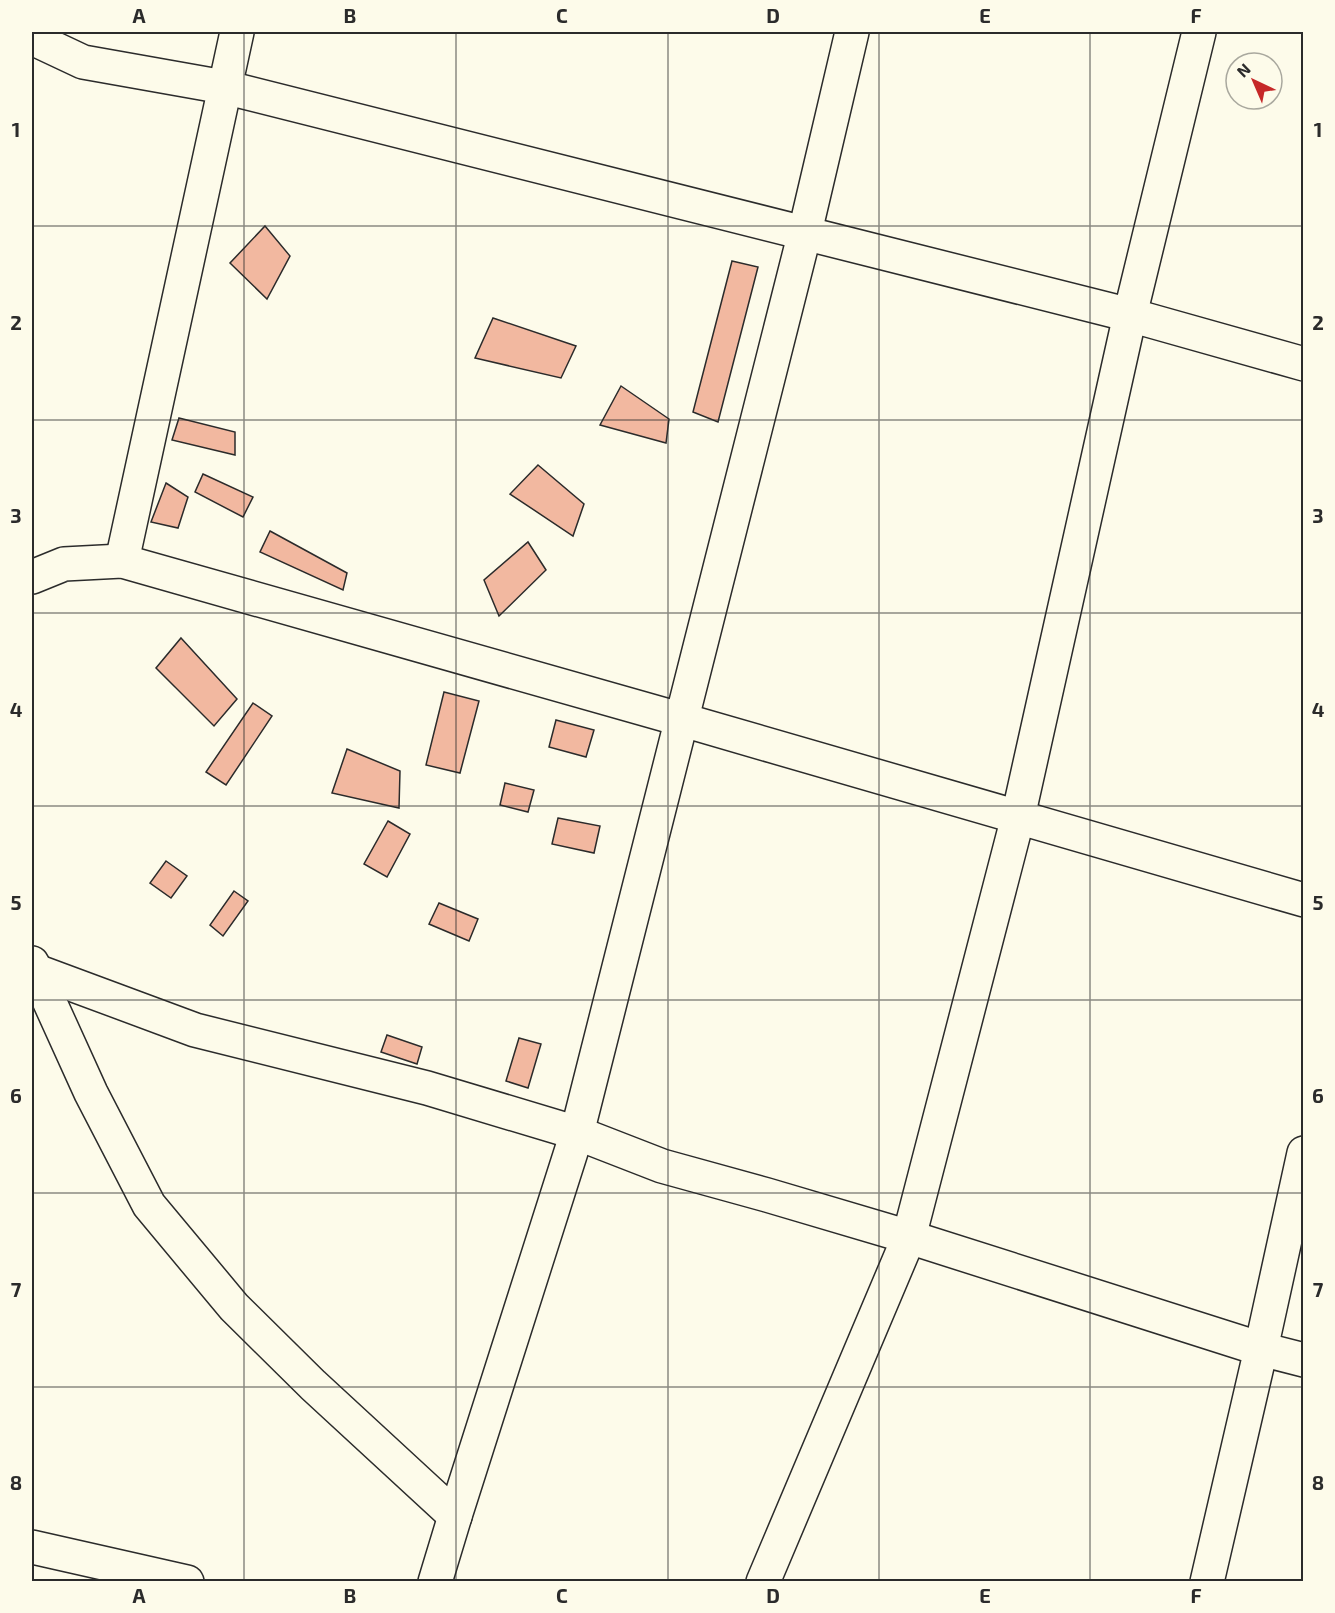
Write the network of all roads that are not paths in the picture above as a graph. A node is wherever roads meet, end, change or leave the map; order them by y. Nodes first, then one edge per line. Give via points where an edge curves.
1 (237, 32) edge
2 (852, 32) edge
3 (1199, 32) edge
4 (32, 38) edge
5 (224, 87) junction
6 (805, 232) junction
7 (1130, 315) junction
8 (1304, 364) edge
9 (122, 561) junction
10 (32, 577) edge
11 (683, 720) junction
12 (1018, 817) junction
13 (1304, 900) edge
14 (34, 967) edge
15 (577, 1133) junction
16 (1304, 1153) edge
17 (909, 1237) junction
18 (1261, 1349) junction
19 (1304, 1360) edge
20 (455, 1516) junction
21 (32, 1547) edge
22 (186, 1581) edge
23 (435, 1581) edge
24 (763, 1581) edge
25 (1207, 1581) edge

1 - 5 street
2 - 6 street
3 - 7 street
4 - 5 street via 83,62
5 - 6 street
5 - 9 street
6 - 7 street
6 - 11 street
7 - 8 street
7 - 12 street
9 - 10 street via 64,564
9 - 11 street
11 - 12 street
11 - 15 street
12 - 13 street
12 - 17 street
14 - 15 street via 195,1030 427,1088
14 - 20 street via 91,1093 149,1205 234,1307
15 - 17 street via 662,1166
15 - 20 street
16 - 18 street
17 - 18 street
17 - 24 street
18 - 19 street
18 - 25 street
20 - 23 street
21 - 22 street

